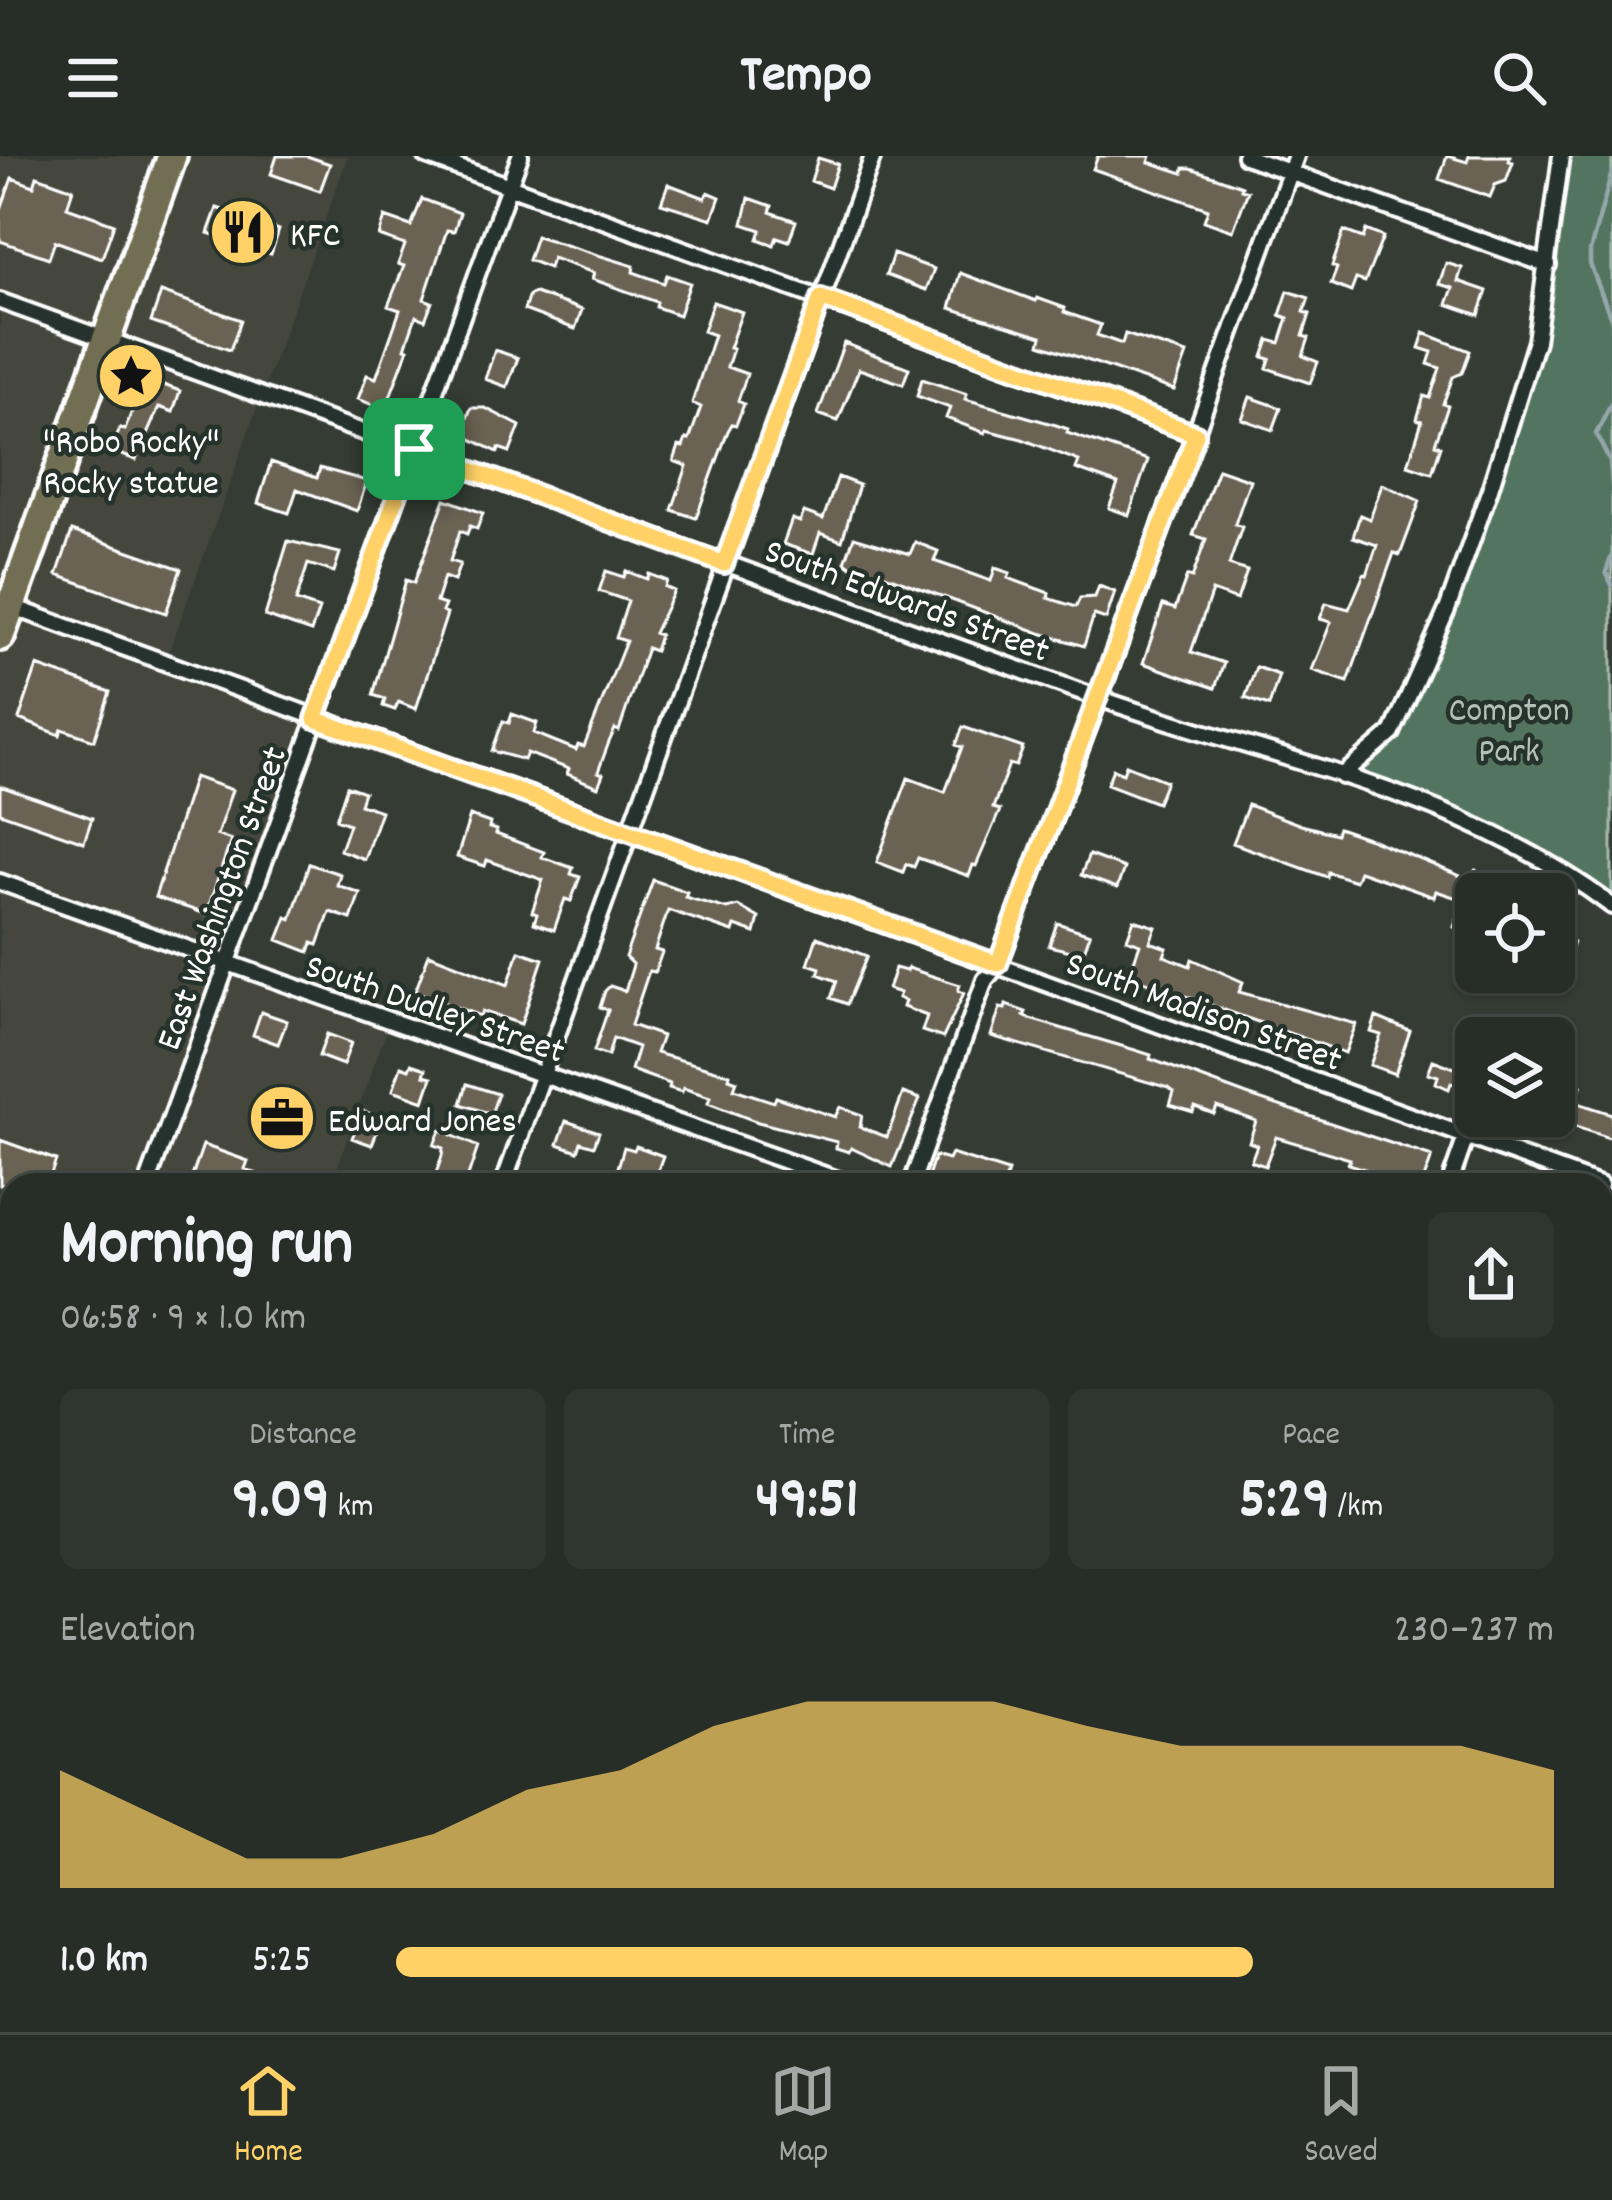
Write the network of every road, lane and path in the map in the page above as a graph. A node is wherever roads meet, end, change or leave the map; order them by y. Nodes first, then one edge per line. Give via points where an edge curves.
1 (172, 156) edge
2 (426, 156) edge
3 (520, 156) edge
4 (873, 156) edge
5 (1245, 156) edge
6 (1296, 156) edge
7 (1561, 156) edge
8 (1290, 172) junction
9 (508, 186) junction
10 (1548, 266) junction
11 (821, 298) junction
12 (0, 302) edge
13 (106, 339) junction
14 (1196, 434) junction
15 (414, 449) junction
16 (724, 564) junction
17 (5, 604) edge
18 (0, 636) edge
19 (1099, 699) junction
20 (315, 719) junction
21 (1342, 776) junction
22 (629, 832) junction
23 (0, 883) edge
24 (1612, 906) edge
25 (998, 964) junction
26 (226, 965) junction
27 (544, 1074) junction
28 (1455, 1133) edge
29 (1466, 1137) joint
30 (151, 1173) edge
31 (507, 1173) edge
32 (820, 1173) edge
33 (915, 1173) edge
34 (1453, 1173) edge
35 (1567, 1173) edge

1 - 13 highway
2 - 9 street
3 - 9 street, East Washington Street
4 - 11 street
5 - 8 street
6 - 8 street
7 - 10 street
8 - 10 street
8 - 14 street
9 - 11 street
9 - 15 street, East Washington Street
10 - 21 street via 1526,377 1447,610 1392,733
11 - 14 street
11 - 16 street
12 - 13 street, South Edwards Street
13 - 15 street, South Edwards Street
13 - 17 highway
14 - 19 street
15 - 16 street, South Edwards Street
15 - 20 street, East Washington Street
16 - 19 street, South Edwards Street
16 - 22 street
17 - 18 highway
17 - 20 street, South Madison Street
19 - 21 street, South Edwards Street
19 - 25 street
20 - 22 street, South Madison Street
20 - 26 street, East Washington Street
21 - 24 street, South Edwards Street via 1472,824
22 - 25 street, South Madison Street
22 - 27 street
23 - 26 street, South Dudley Street
25 - 28 street, South Madison Street
25 - 33 street via 985,980
26 - 27 street, South Dudley Street
26 - 30 street, East Washington Street
27 - 31 street
27 - 32 street, South Dudley Street
29 - 34 street
29 - 35 street, South Madison Street

